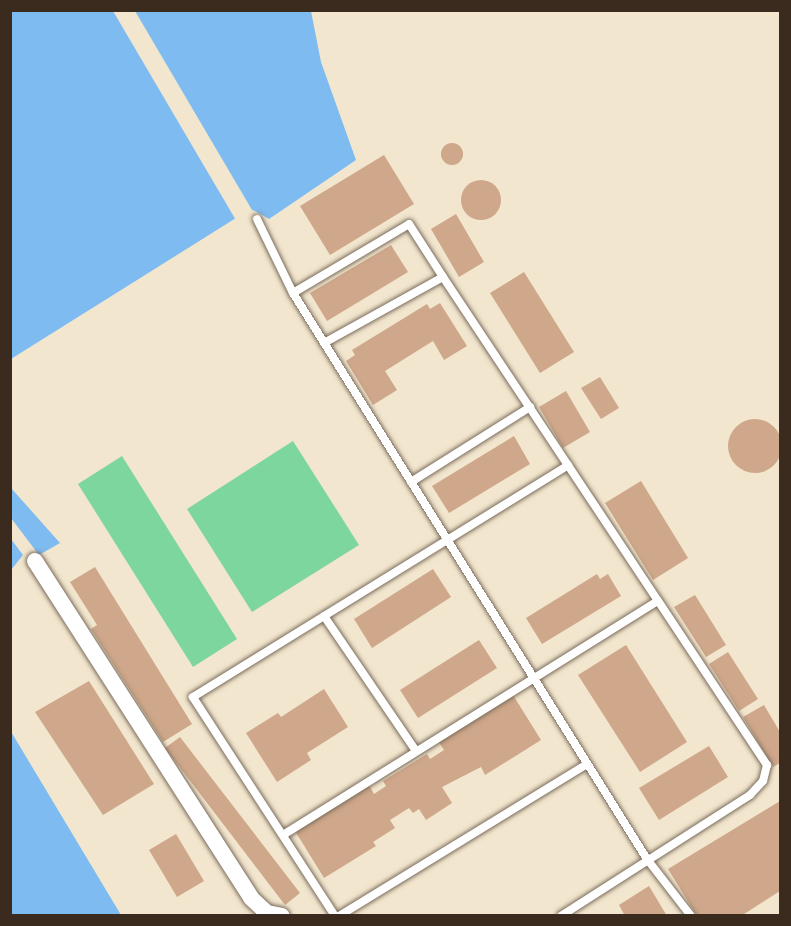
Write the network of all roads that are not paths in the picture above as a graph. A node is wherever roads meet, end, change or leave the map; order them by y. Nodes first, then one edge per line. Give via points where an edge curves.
1 (258, 219) dead end
2 (443, 277) junction
3 (293, 293) junction
4 (324, 343) junction
5 (530, 407) junction
6 (568, 465) junction
7 (411, 482) junction
8 (447, 539) junction
9 (35, 561) dead end
10 (658, 601) junction
11 (324, 616) junction
12 (533, 677) junction
13 (416, 751) junction
14 (587, 764) junction
15 (282, 835) junction
16 (647, 859) junction
17 (282, 915) edge
18 (337, 915) edge
19 (561, 915) edge
20 (691, 915) edge

1 - 3 lane
2 - 3 lane via 409,224
2 - 4 lane
2 - 5 lane
3 - 4 lane
4 - 7 lane
5 - 6 lane
5 - 7 lane
6 - 8 lane
6 - 10 lane
7 - 8 lane
8 - 11 lane
8 - 12 lane
9 - 17 street via 251,898 267,913
10 - 12 lane
10 - 16 lane via 767,765 763,781 750,795
11 - 13 lane
11 - 15 lane via 193,697
12 - 13 lane
12 - 14 lane
13 - 15 lane
14 - 16 lane
14 - 18 lane
15 - 18 lane
16 - 19 lane
16 - 20 lane

